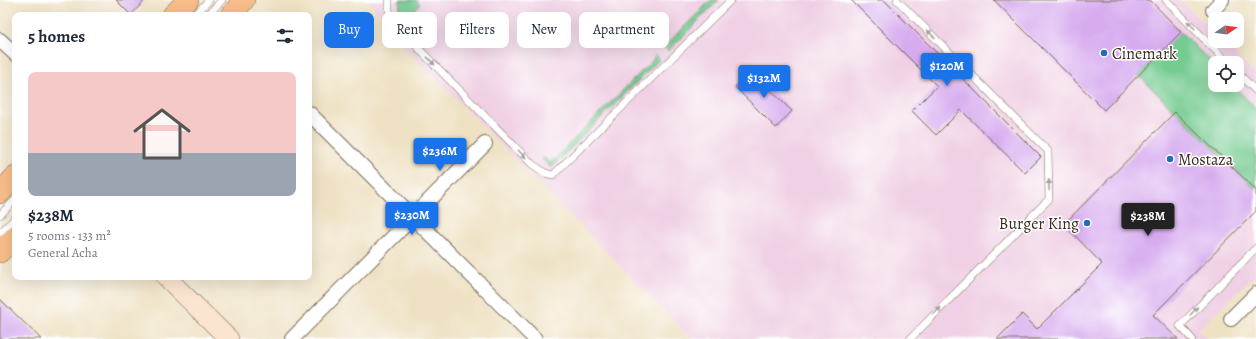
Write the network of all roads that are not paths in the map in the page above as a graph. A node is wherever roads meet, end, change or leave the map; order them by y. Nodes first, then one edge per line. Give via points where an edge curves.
1 (188, 0) edge
2 (209, 0) edge
3 (222, 0) edge
4 (244, 0) edge
5 (389, 0) edge
6 (731, 0) edge
7 (897, 0) edge
8 (1166, 0) edge
9 (177, 12) edge
10 (198, 12) edge
11 (211, 12) edge
12 (234, 12) edge
13 (0, 40) edge
14 (12, 51) edge
15 (1221, 56) edge
16 (1244, 79) edge
17 (1256, 91) edge
18 (312, 116) edge
19 (485, 144) dead end
20 (12, 180) edge
21 (0, 193) edge
22 (12, 203) edge
23 (0, 215) edge
24 (413, 218) junction
25 (12, 221) edge
26 (0, 233) edge
27 (12, 240) edge
28 (1256, 248) edge
29 (0, 252) edge
30 (169, 280) edge
31 (1256, 294) edge
32 (1231, 318) dead end
33 (228, 339) edge
34 (292, 339) edge
35 (535, 339) edge
36 (910, 339) edge
37 (1192, 339) edge

1 - 9 main road
2 - 10 lane
3 - 11 lane
4 - 12 main road
5 -> 6 lane via 392,18 422,52 532,164 553,175
36 -> 7 lane via 1049,199 1048,151
15 -> 8 lane
13 - 14 street
16 - 17 lane
18 - 24 street
19 - 24 street
20 - 21 main road
22 - 23 lane
24 - 34 street
24 - 35 street
25 - 26 lane
27 - 29 main road
37 -> 28 lane via 1180,326
30 - 33 main road
31 - 32 street

